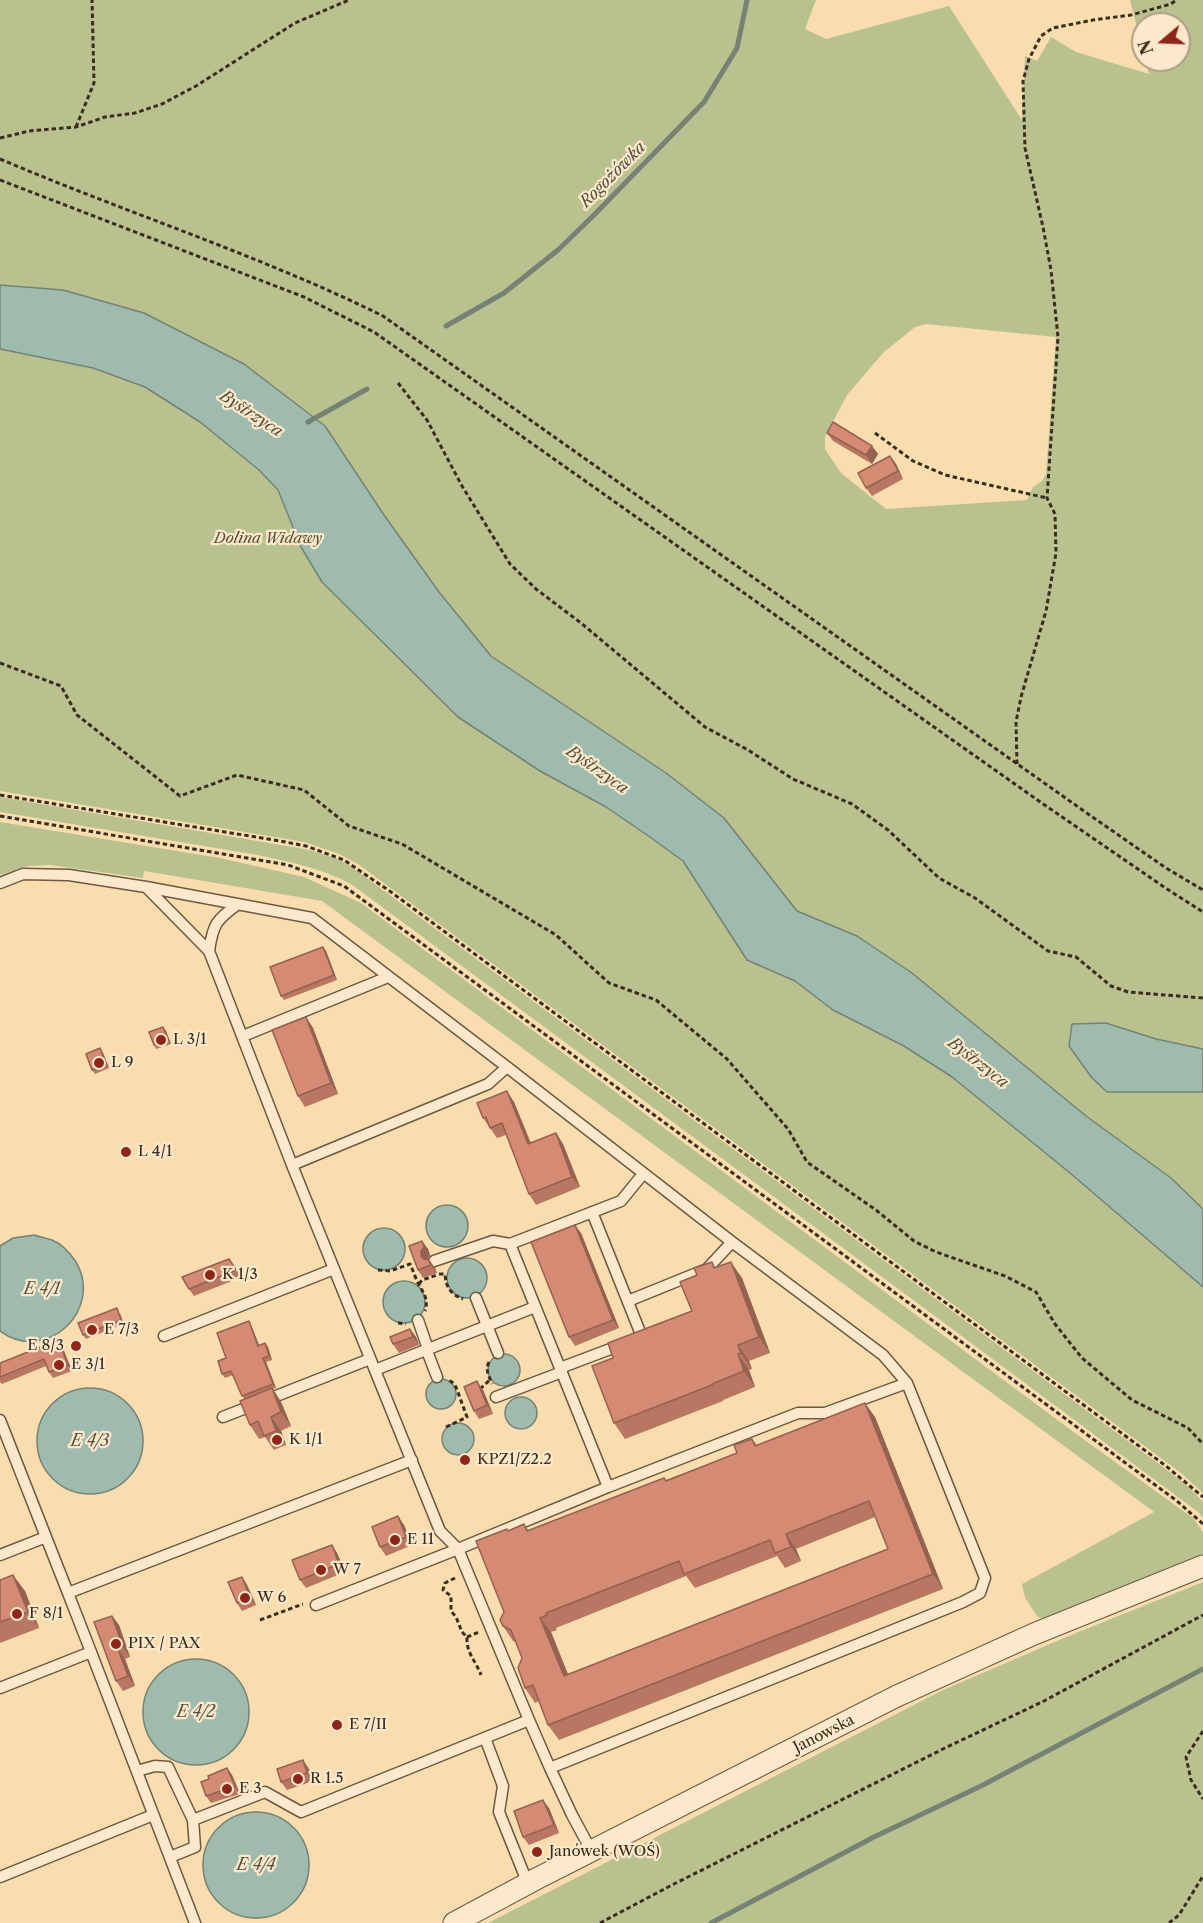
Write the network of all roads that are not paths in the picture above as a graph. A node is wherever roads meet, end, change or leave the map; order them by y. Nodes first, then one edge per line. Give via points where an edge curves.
1 (0, 883) edge
2 (146, 887) junction
3 (238, 904) junction
4 (209, 951) junction
5 (388, 977) junction
6 (243, 1036) junction
7 (507, 1067) junction
8 (292, 1165) junction
9 (644, 1174) junction
10 (592, 1212) junction
11 (732, 1242) junction
12 (510, 1244) junction
13 (434, 1261) dead end
14 (334, 1269) junction
15 (476, 1298) road end
16 (628, 1301) junction
17 (535, 1307) junction
18 (418, 1320) road end
19 (487, 1325) junction
20 (164, 1336) dead end
21 (428, 1350) junction
22 (498, 1353) dead end
23 (370, 1359) junction
24 (375, 1370) junction
25 (561, 1370) junction
26 (438, 1377) road end
27 (906, 1383) junction
28 (496, 1397) dead end
29 (223, 1417) dead end
30 (0, 1420) edge
31 (412, 1460) junction
32 (608, 1487) junction
33 (46, 1537) junction
34 (458, 1549) junction
35 (0, 1555) edge
36 (1203, 1566) edge
37 (68, 1593) junction
38 (316, 1605) road end
39 (91, 1652) junction
40 (0, 1688) edge
41 (529, 1720) junction
42 (485, 1738) junction
43 (550, 1768) junction
44 (137, 1772) junction
45 (153, 1815) junction
46 (193, 1820) junction
47 (592, 1852) junction
48 (170, 1857) junction
49 (0, 1877) edge
50 (528, 1884) junction
51 (195, 1923) edge
52 (454, 1923) edge

1 - 2 lane via 23,874 69,875
2 - 3 lane
2 - 4 lane
3 - 4 lane via 220,917 212,931
3 - 5 lane via 312,918
4 - 6 lane
5 - 6 lane
5 - 7 lane
6 - 8 lane
7 - 8 lane via 488,1084
7 - 9 lane
8 - 14 lane
9 - 10 lane via 621,1201
9 - 11 lane
10 - 12 lane
10 - 16 lane
11 - 16 lane via 707,1269
11 - 27 lane via 883,1355
12 - 13 lane via 493,1241
12 - 17 lane
14 - 20 lane
14 - 23 lane
15 - 19 lane
16 - 25 lane via 647,1335
17 - 19 lane
17 - 25 lane
18 - 21 lane
19 - 21 lane
19 - 22 lane
21 - 24 lane
21 - 26 lane
23 - 24 lane
23 - 29 lane
24 - 31 lane
25 - 28 lane
25 - 32 lane
27 - 32 lane via 825,1413 798,1413
27 - 43 lane via 985,1578 980,1593
30 - 33 lane
31 - 34 lane via 440,1530
31 - 37 lane
32 - 34 lane
33 - 35 lane
33 - 37 lane
34 - 38 lane
34 - 41 lane
36 - 47 street, Janowska via 1034,1634 897,1696
37 - 39 lane
39 - 40 lane
39 - 44 lane
41 - 42 lane
41 - 43 lane
42 - 46 lane via 301,1812 265,1792
42 - 50 lane via 503,1786 499,1812
43 - 47 lane
44 - 45 lane
44 - 46 lane via 154,1766 168,1767
45 - 48 lane
45 - 49 lane
46 - 48 lane via 195,1847
47 - 50 street, Janowska
48 - 51 lane
50 - 52 street, Janowska

